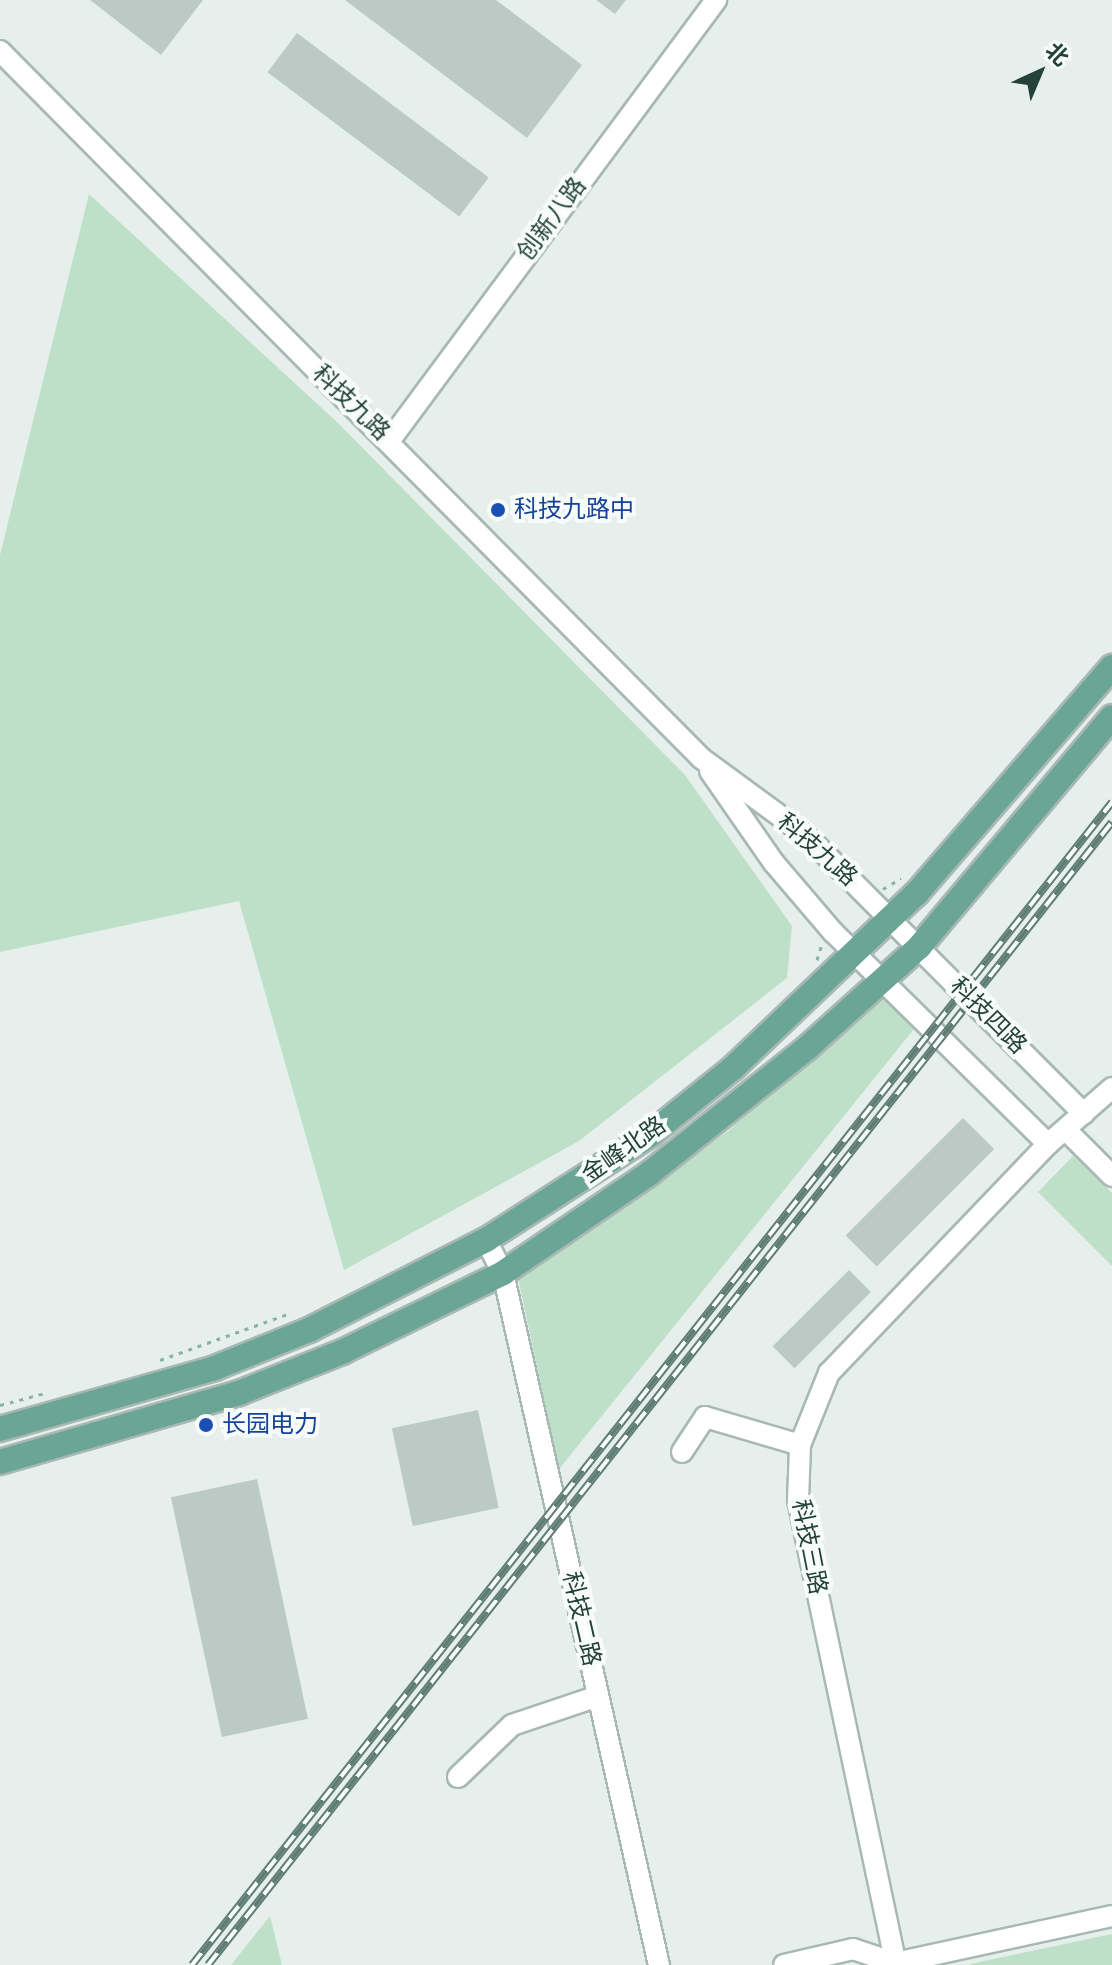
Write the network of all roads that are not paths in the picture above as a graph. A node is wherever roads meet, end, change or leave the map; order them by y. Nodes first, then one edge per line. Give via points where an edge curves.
1 (716, 0) edge
2 (0, 51) edge
3 (390, 440) junction
4 (1112, 667) edge
5 (1112, 717) edge
6 (701, 758) junction
7 (891, 919) junction
8 (919, 947) junction
9 (855, 953) junction
10 (881, 981) junction
11 (1112, 1088) edge
12 (1084, 1114) junction
13 (1066, 1130) junction
14 (1048, 1144) junction
15 (1112, 1176) edge
16 (486, 1240) junction
17 (503, 1273) junction
18 (0, 1429) edge
19 (800, 1445) junction
20 (682, 1452) dead end
21 (0, 1462) edge
22 (598, 1696) junction
23 (458, 1777) dead end
24 (1112, 1916) edge
25 (895, 1964) edge
26 (659, 1965) edge
27 (784, 1965) edge

1 - 3 street, 创新八路
2 - 3 street, 科技九路
3 - 6 street, 科技九路
4 - 7 main road, 金峰北路 via 969,838
5 - 8 main road, 金峰北路
6 - 7 street, 科技九路 via 807,836
6 - 9 street, 科技九路 via 774,863
7 - 8 street, 科技四路
7 - 9 main road, 金峰北路
8 - 10 main road, 金峰北路
8 - 12 street, 科技四路
9 - 10 street, 科技四路
9 - 16 main road, 金峰北路 via 733,1068 651,1134
10 - 14 street, 科技四路
10 - 17 main road, 金峰北路 via 650,1173
11 - 12 street, 科技三路
12 - 13 street, 科技三路
13 - 14 street, 科技三路
13 - 15 street
14 - 19 street, 科技三路 via 829,1373
16 - 17 street, 科技二路
16 - 18 main road, 金峰北路 via 257,1352
17 - 21 main road, 金峰北路 via 342,1352 239,1393
17 - 22 street, 科技二路
19 - 20 street via 705,1417
19 - 25 street, 科技三路 via 798,1500
22 - 23 street via 512,1725
22 - 26 street, 科技二路
24 - 25 street
25 - 27 street via 853,1949

